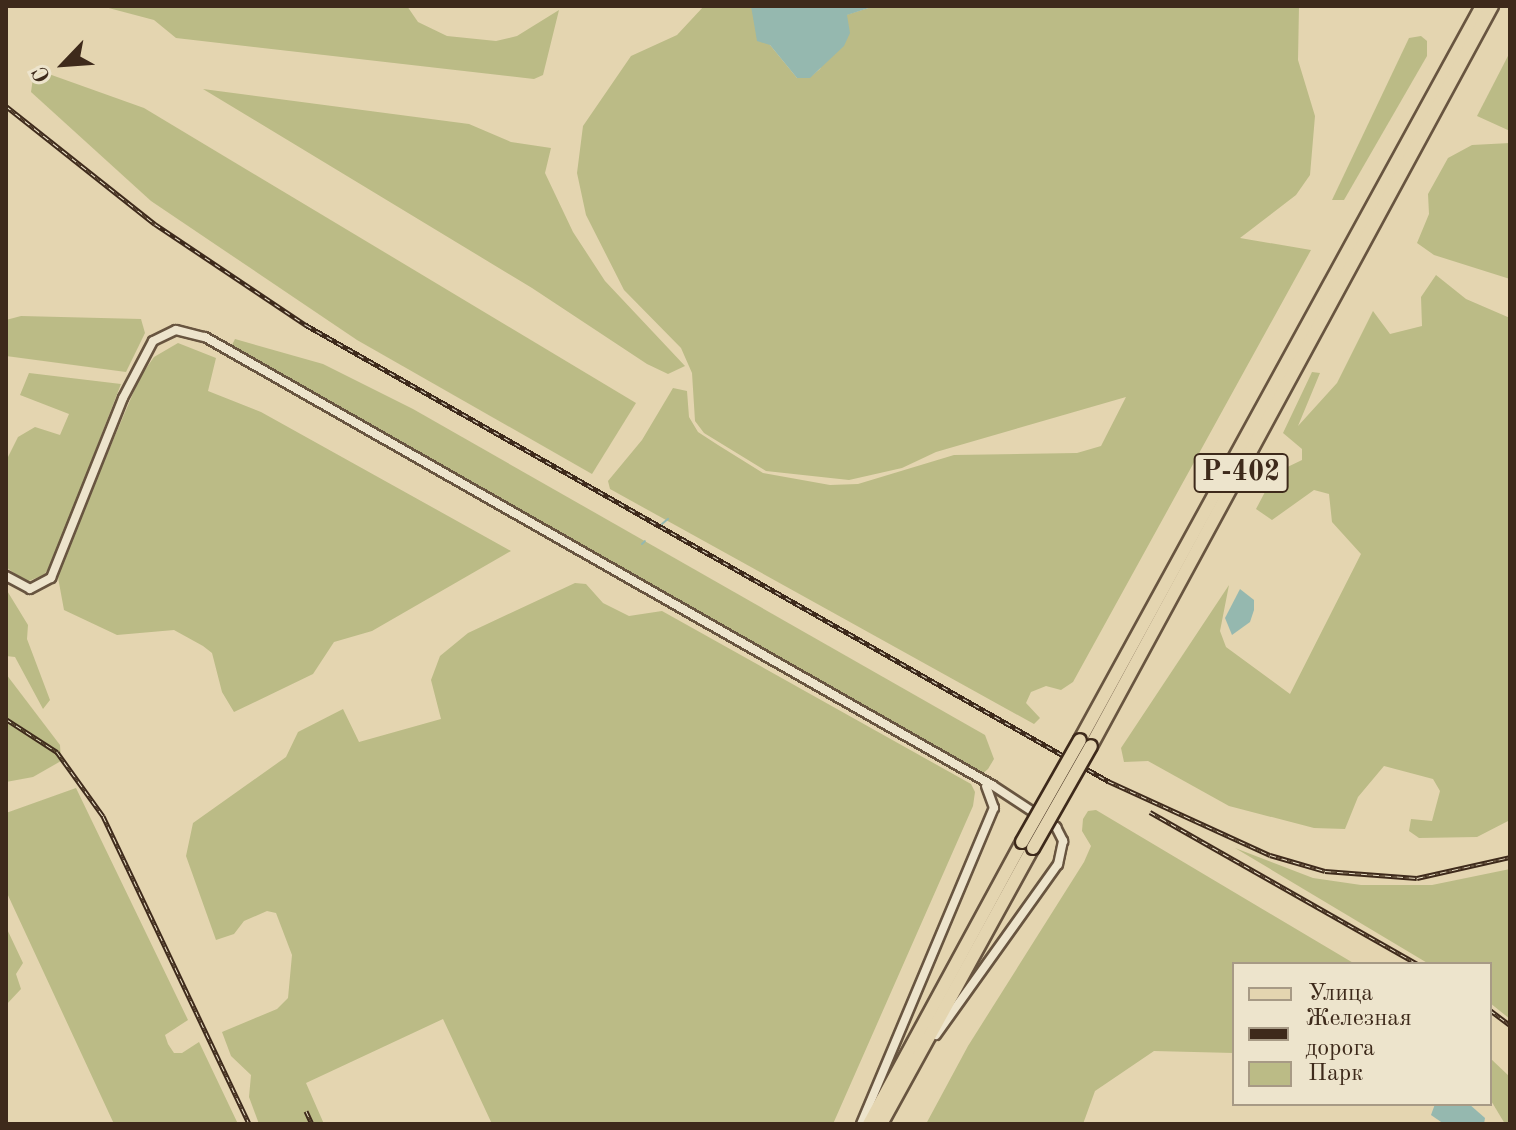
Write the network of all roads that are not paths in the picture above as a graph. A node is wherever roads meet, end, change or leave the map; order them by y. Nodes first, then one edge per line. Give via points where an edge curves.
1 (1482, 6) edge
2 (1492, 6) edge
3 (6, 576) edge
4 (1086, 743) junction
5 (962, 770) junction
6 (1028, 807) junction
7 (994, 808) junction
8 (1028, 845) junction
9 (861, 1124) edge
10 (869, 1124) edge
11 (881, 1124) edge
12 (888, 1124) edge

1 - 4 main road, Р-402
2 - 4 main road, Р-402
3 - 5 street via 30,589 51,578 144,355 163,334 190,332 321,401
4 - 8 main road, Р-402, bridge
5 - 6 street
5 - 7 street via 991,790
6 - 7 street via 1008,801
6 - 12 street via 1060,833 1062,856 930,1045
7 - 9 street
8 - 10 main road, Р-402
8 - 11 main road, Р-402

